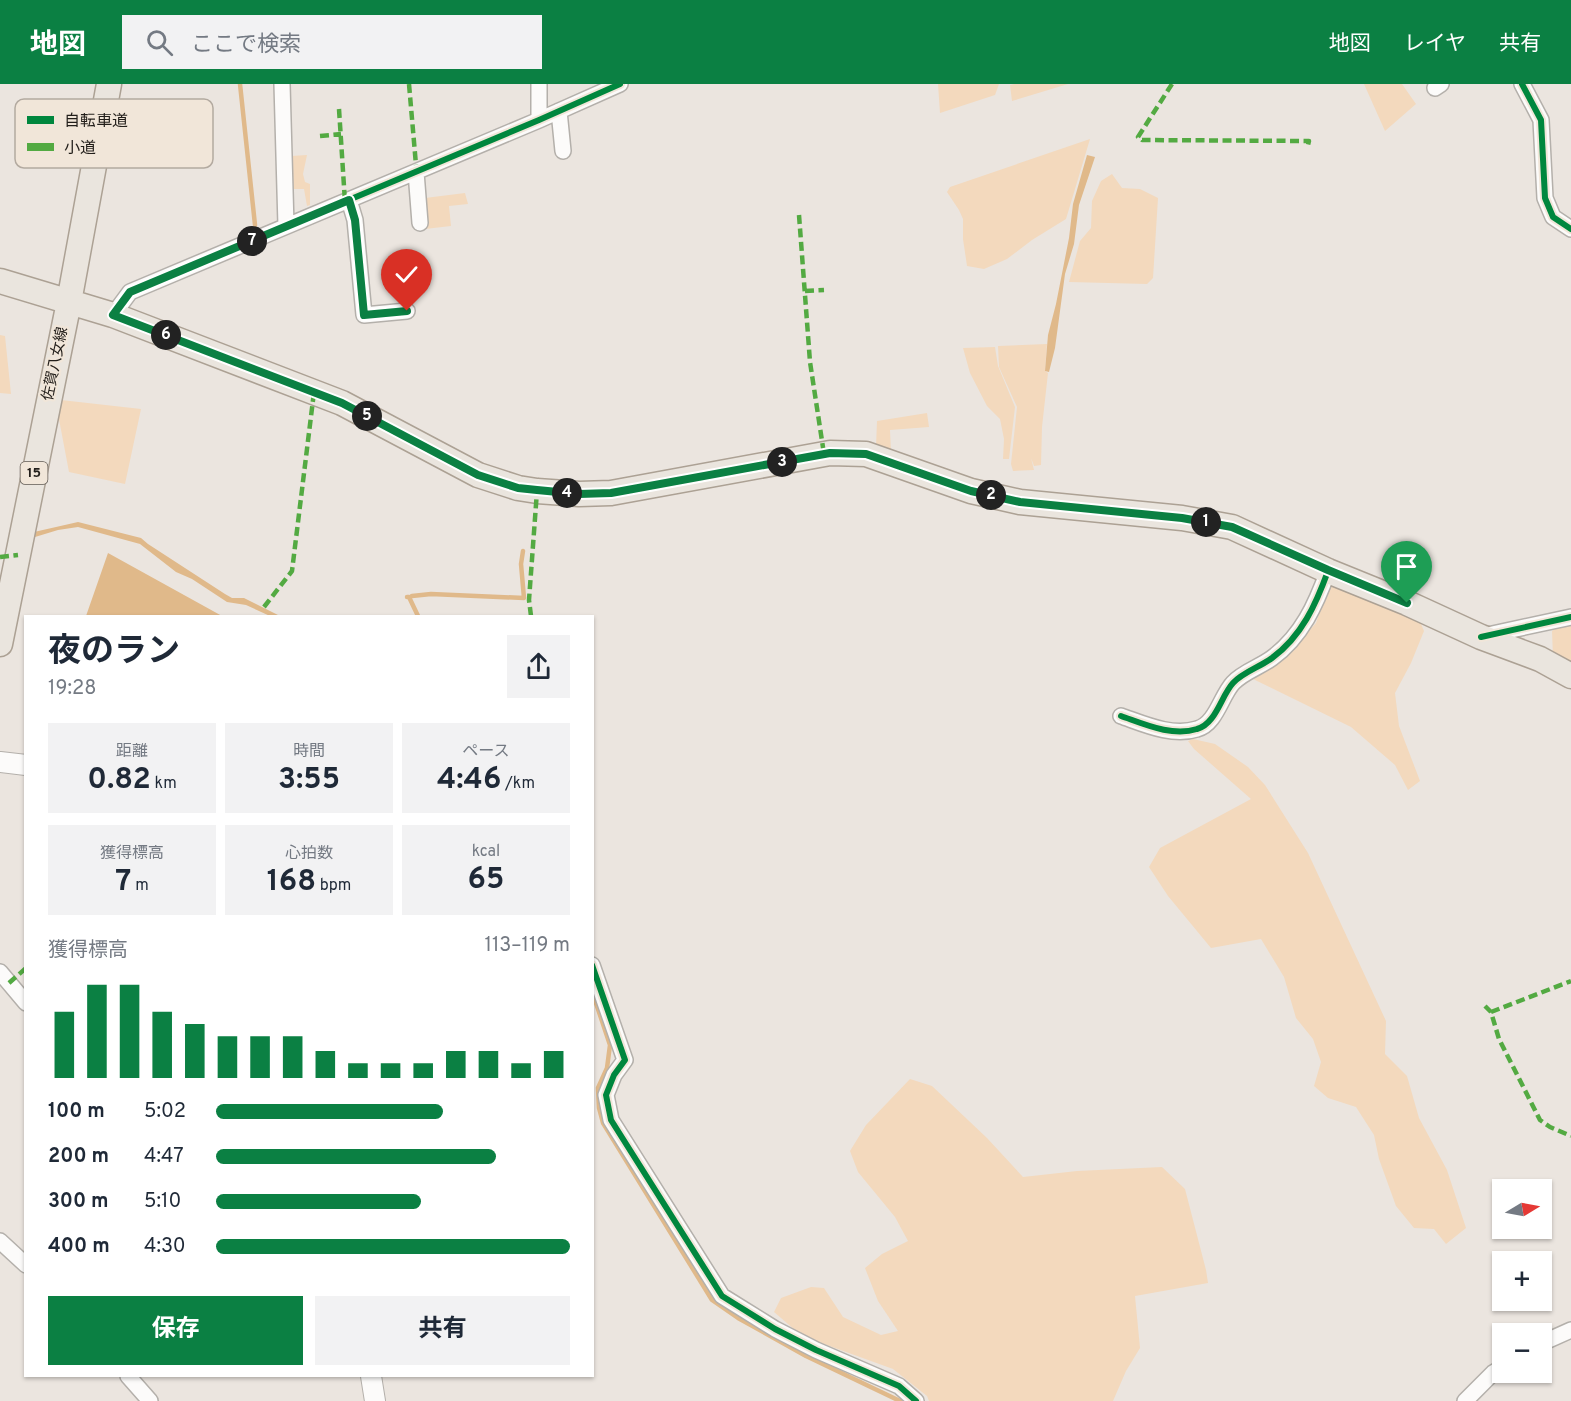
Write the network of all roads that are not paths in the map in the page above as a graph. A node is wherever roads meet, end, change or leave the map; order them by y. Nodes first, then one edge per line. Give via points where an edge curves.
1 (109, 84) edge
2 (282, 84) edge
3 (539, 84) edge
4 (620, 84) edge
5 (1522, 84) edge
6 (106, 99) edge
7 (559, 111) junction
8 (539, 120) junction
9 (563, 151) dead end
10 (94, 168) edge
11 (416, 172) junction
12 (349, 200) junction
13 (420, 223) dead end
14 (286, 226) junction
15 (1571, 229) edge
16 (0, 281) edge
17 (69, 302) junction
18 (407, 311) dead end
19 (113, 315) junction
20 (1328, 570) junction
21 (1571, 617) edge
22 (1480, 637) junction
23 (0, 644) edge
24 (1571, 676) edge
25 (1121, 716) dead end
26 (0, 762) edge
27 (24, 765) edge
28 (594, 971) edge
29 (0, 972) edge
30 (24, 1001) edge
31 (0, 1241) edge
32 (24, 1263) edge
33 (1571, 1330) edge
34 (1552, 1339) edge
35 (1492, 1374) edge
36 (129, 1377) edge
37 (371, 1377) edge
38 (150, 1401) edge
39 (375, 1401) edge
40 (916, 1401) edge
41 (1465, 1401) edge

1 - 6 main road, 佐賀八女線 / 15
2 - 14 street
3 - 8 street
4 - 7 street
5 - 15 street via 1541,120 1545,198 1553,217
7 - 8 street
7 - 9 street
8 - 11 street
10 - 17 main road, 佐賀八女線 / 15
11 - 12 street
11 - 13 street
12 - 14 street
12 - 18 street via 355,220 364,315
14 - 19 street via 130,292
16 - 17 main road
17 - 19 main road
17 - 23 main road, 佐賀八女線 / 15
19 - 20 main road via 342,403 478,475 518,488 611,493 830,453 866,454 971,491 1020,502 1182,518 1232,527
20 - 22 main road
20 - 25 street via 1316,605 1293,639 1273,658 1233,683 1211,718 1199,729 1177,732
21 - 22 street
22 - 24 main road via 1540,659
26 - 27 street
28 - 40 street via 625,1060 606,1095 611,1120 722,1296 816,1350 899,1386
29 - 30 street
31 - 32 street
33 - 34 street
35 - 41 street
36 - 38 street
37 - 39 street

